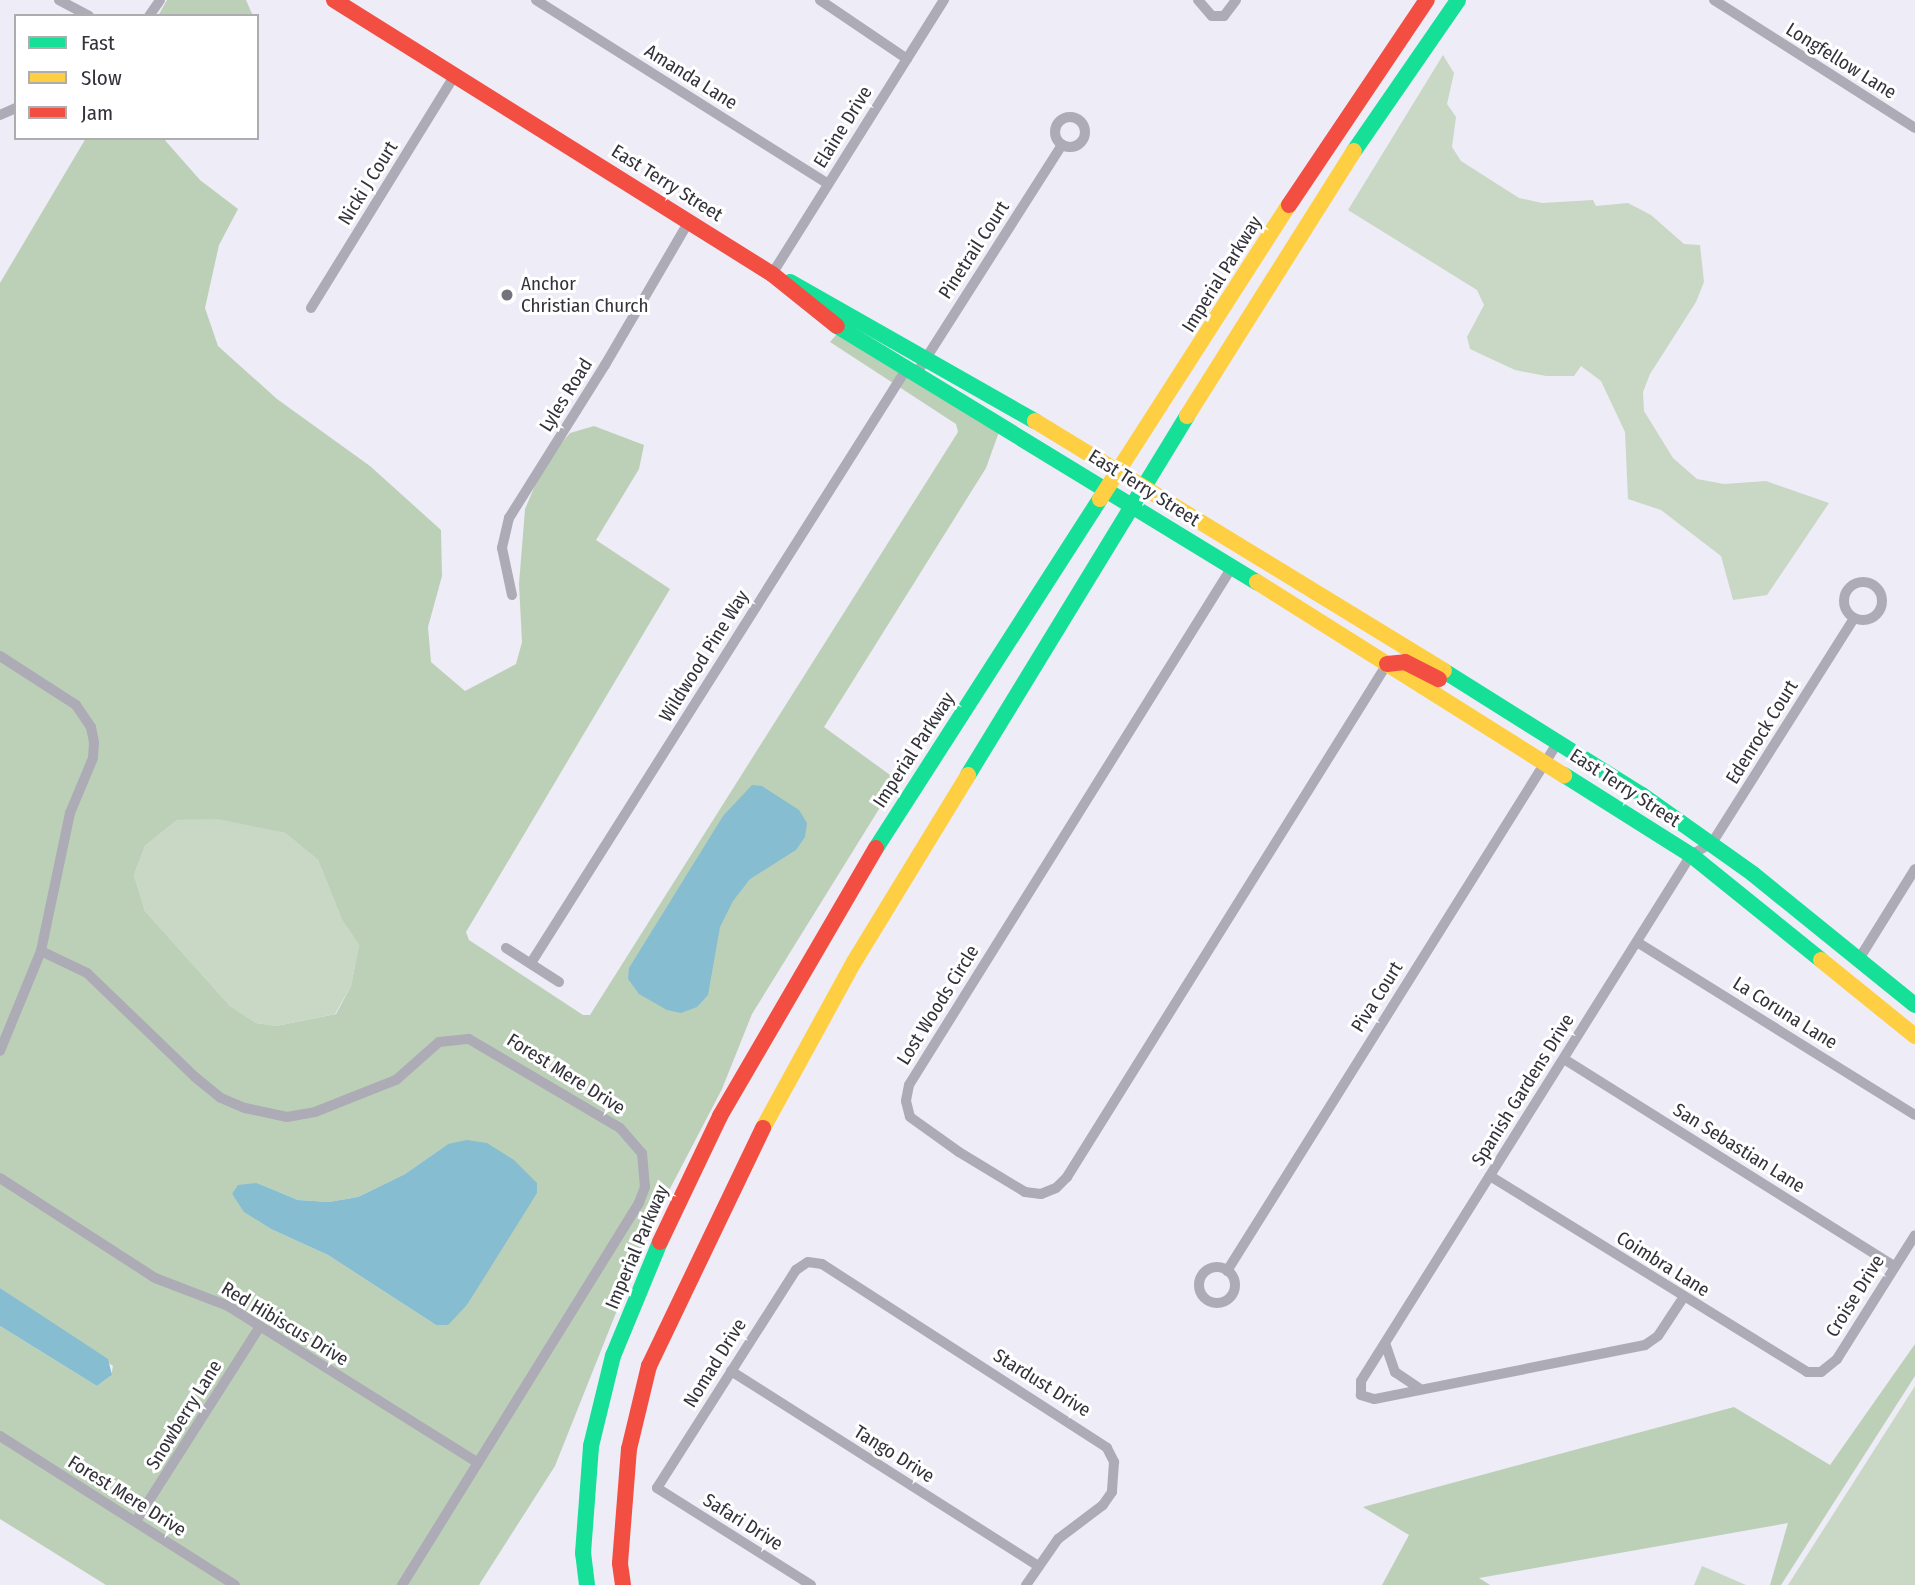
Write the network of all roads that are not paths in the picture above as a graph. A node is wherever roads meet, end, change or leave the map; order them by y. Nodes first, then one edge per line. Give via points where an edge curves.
1 (59, 0) edge
2 (334, 0) edge
3 (536, 0) edge
4 (820, 0) edge
5 (944, 0) edge
6 (1198, 0) edge
7 (1236, 0) edge
8 (1427, 0) edge
9 (1458, 0) edge
10 (1714, 0) edge
11 (84, 14) edge
12 (907, 58) junction
13 (455, 75) junction
14 (1915, 128) edge
15 (1062, 145) dead end
16 (828, 184) junction
17 (689, 221) junction
18 (772, 274) junction
19 (311, 308) dead end
20 (926, 358) junction
21 (911, 371) junction
22 (1122, 470) junction
23 (1147, 486) junction
24 (1110, 490) junction
25 (1135, 506) junction
26 (1232, 567) junction
27 (512, 596) dead end
28 (1854, 618) dead end
29 (0, 656) edge
30 (1387, 664) junction
31 (1516, 716) junction
32 (1558, 742) junction
33 (1545, 762) junction
34 (1712, 843) junction
35 (1691, 855) junction
36 (1915, 869) edge
37 (1637, 942) junction
38 (506, 948) dead end
39 (41, 951) junction
40 (1859, 959) junction
41 (531, 963) junction
42 (559, 982) dead end
43 (1915, 1005) edge
44 (1915, 1036) edge
45 (0, 1051) edge
46 (1564, 1059) junction
47 (1915, 1115) edge
48 (1490, 1176) junction
49 (0, 1178) edge
50 (1915, 1235) edge
51 (808, 1262) joint
52 (1894, 1266) junction
53 (1227, 1270) dead end
54 (1683, 1298) junction
55 (260, 1326) junction
56 (1385, 1343) junction
57 (731, 1371) junction
58 (1821, 1373) joint
59 (1421, 1389) junction
60 (0, 1436) edge
61 (478, 1462) junction
62 (657, 1488) joint
63 (136, 1521) junction
64 (1038, 1566) junction
65 (235, 1585) edge
66 (402, 1585) edge
67 (587, 1585) edge
68 (623, 1585) edge
69 (811, 1585) edge
70 (1026, 1585) edge

1 - 11 street
2 - 13 main road, East Terry Street
3 - 16 street, Amanda Lane
4 - 12 street
5 - 12 street, Elaine Drive
6 - 7 street via 1212,16 1224,16
8 - 22 main road, Imperial Parkway via 1318,159
9 - 23 main road via 1323,195
10 - 14 street, Longfellow Lane
12 - 16 street, Elaine Drive
13 - 17 main road, East Terry Street
13 - 19 street, Nicki J Court
15 - 20 street, Pinetrail Court
16 - 18 street, Elaine Drive
17 - 18 main road, East Terry Street
17 - 27 street, Lyles Road via 509,518 502,548
18 - 20 main road
18 - 21 main road, East Terry Street via 816,313
20 - 21 street, Pinetrail Court
20 - 22 main road
21 - 24 main road, East Terry Street
21 - 41 street, Wildwood Pine Way
22 - 23 main road
22 - 24 main road, Imperial Parkway
23 - 25 main road
23 - 31 main road
24 - 25 main road, East Terry Street
24 - 67 main road, Imperial Parkway via 849,890 720,1116 667,1225 613,1356 591,1446 583,1553
25 - 26 main road, East Terry Street
25 - 68 main road via 854,962 756,1140 649,1366 629,1449 620,1563
26 - 30 main road, East Terry Street
26 - 30 street, Lost Woods Circle via 909,1085 910,1117 959,1152 1025,1192 1048,1191 1067,1177
28 - 34 street, Edenrock Court
29 - 39 street via 76,705 91,727 94,743 93,758 70,813
30 - 31 main road via 1405,662 1487,709
30 - 33 main road, East Terry Street
31 - 32 main road
32 - 33 street, Piva Court
32 - 34 main road
33 - 35 main road, East Terry Street
33 - 53 street, Piva Court
34 - 35 street, Edenrock Court
34 - 40 main road
35 - 37 street, Spanish Gardens Drive
35 - 44 main road, East Terry Street
36 - 40 street
37 - 46 street, Spanish Gardens Drive
37 - 47 street, La Coruna Lane
38 - 41 street
39 - 45 street
39 - 61 street, Forest Mere Drive via 87,974 195,1077 221,1098 245,1108 287,1117 315,1112 396,1080 439,1042 469,1039 498,1052 633,1139 646,1170 639,1203
40 - 43 main road
41 - 42 street
46 - 48 street, Spanish Gardens Drive
46 - 52 street, San Sebastian Lane
48 - 54 street, Coimbra Lane
48 - 56 street, Spanish Gardens Drive
49 - 55 street, Red Hibiscus Drive via 149,1274 228,1306
50 - 52 street, Croise Drive
51 - 57 street, Nomad Drive via 796,1270
51 - 64 street, Stardust Drive via 834,1271 1107,1448 1114,1462 1112,1492 1103,1505 1058,1539
52 - 58 street, Croise Drive via 1837,1360
54 - 58 street, Coimbra Lane via 1807,1372
54 - 59 street, Spanish Gardens Drive via 1658,1336 1644,1345
55 - 61 street, Red Hibiscus Drive
55 - 63 street, Snowberry Lane
56 - 59 street via 1395,1372
56 - 59 street, Spanish Gardens Drive via 1361,1381 1361,1395 1374,1399
57 - 62 street, Nomad Drive
57 - 64 street, Tango Drive
60 - 63 street, Forest Mere Drive
61 - 66 street, Forest Mere Drive
62 - 69 street, Safari Drive
63 - 65 street, Forest Mere Drive
64 - 70 street, Stardust Drive

